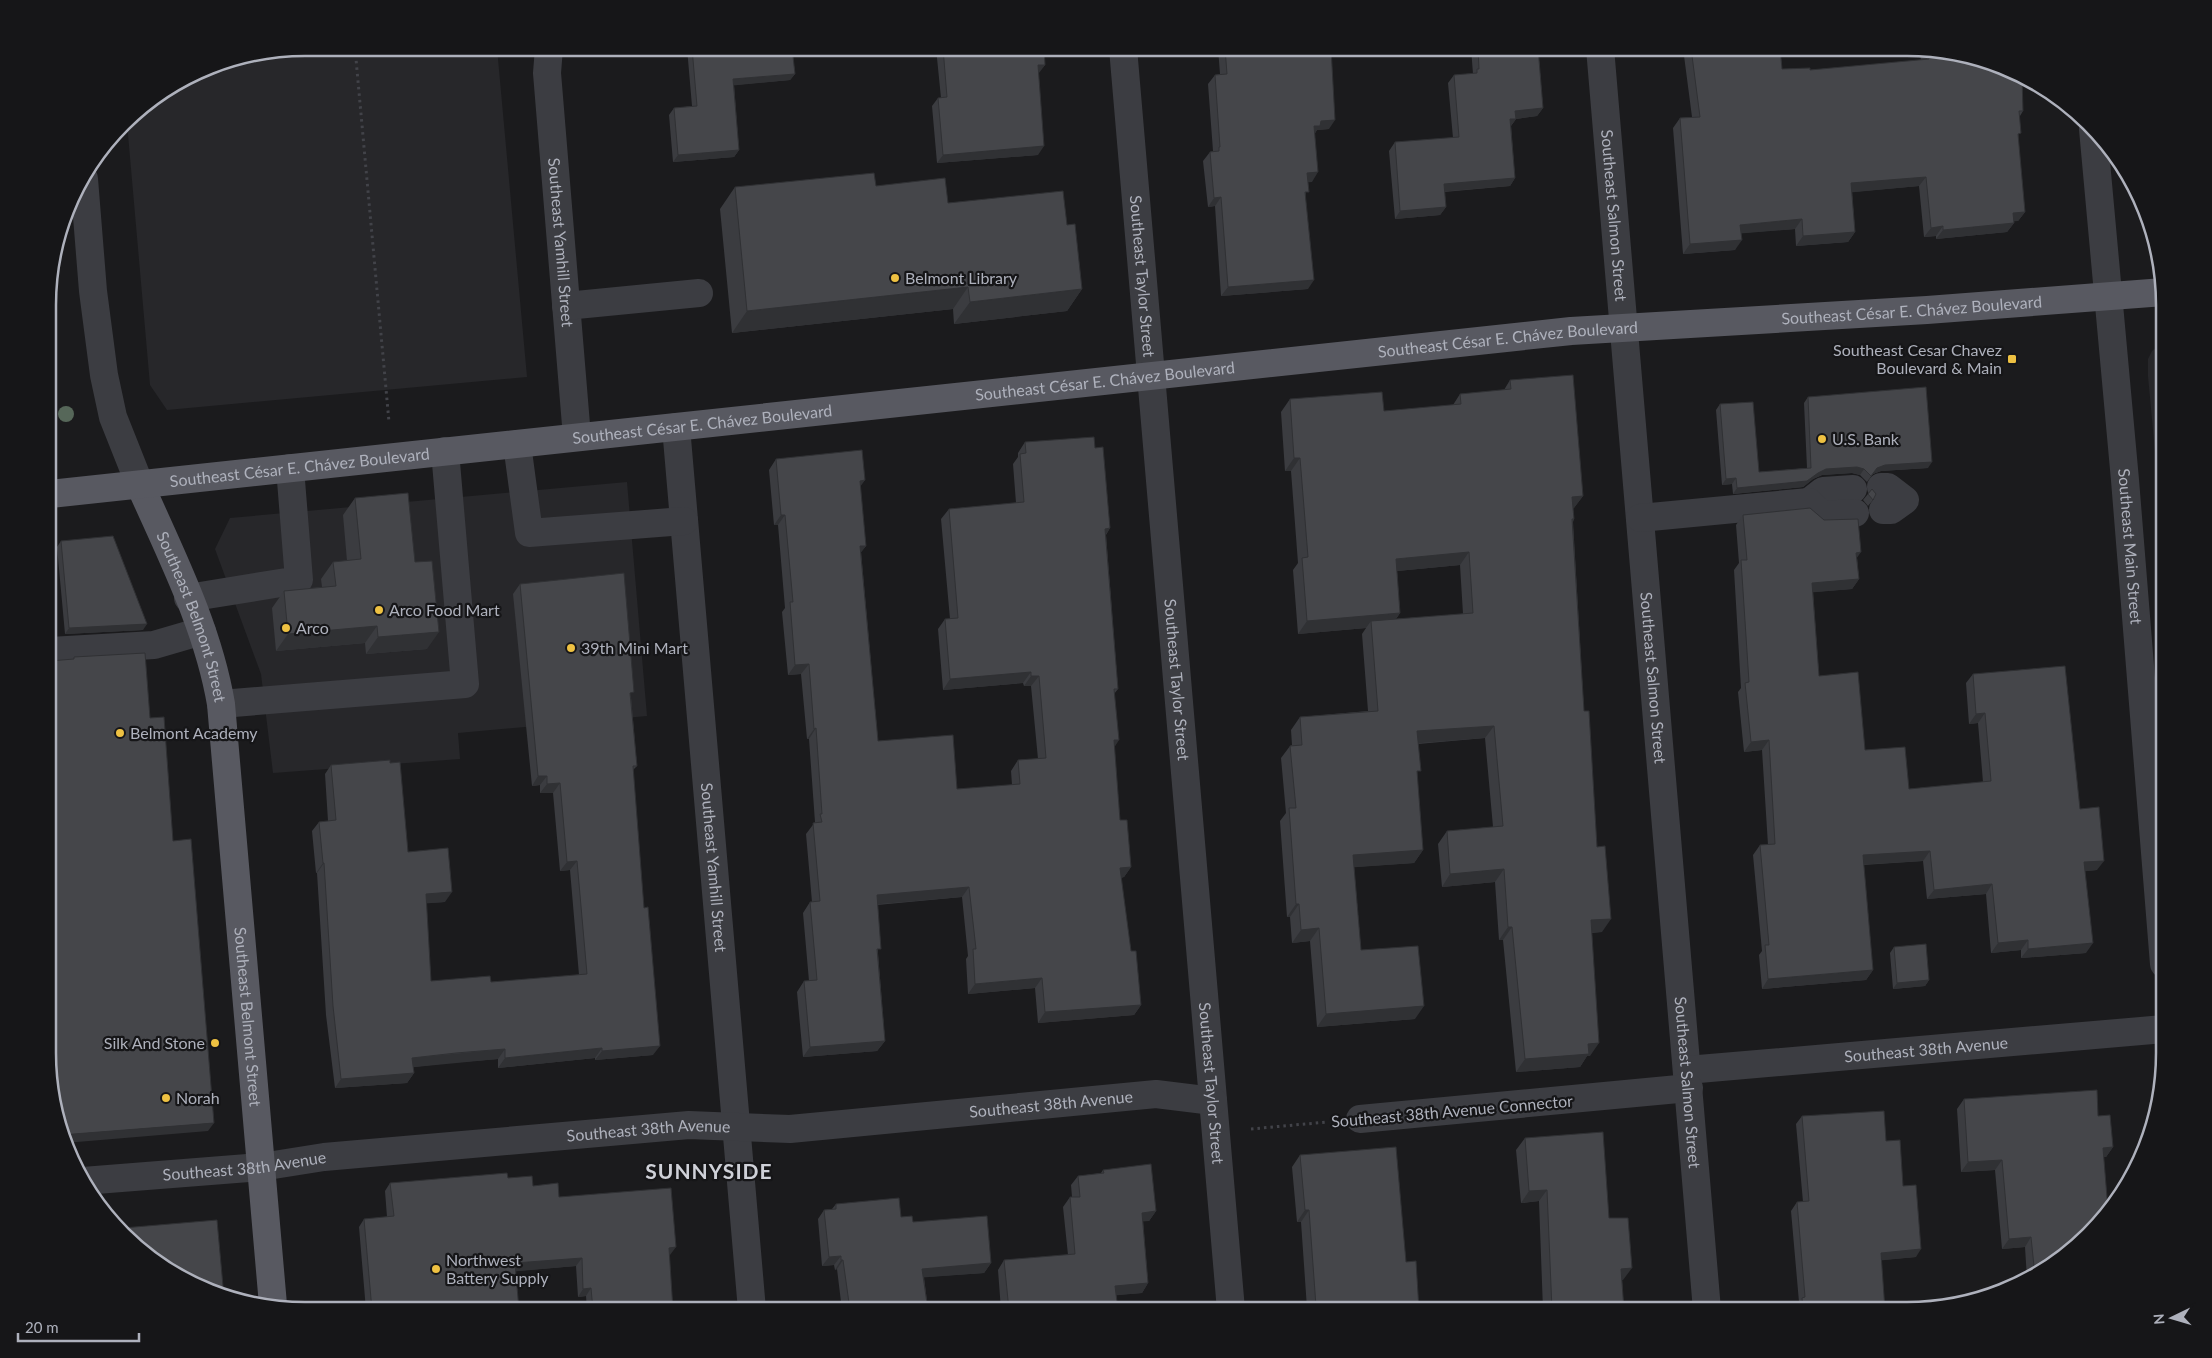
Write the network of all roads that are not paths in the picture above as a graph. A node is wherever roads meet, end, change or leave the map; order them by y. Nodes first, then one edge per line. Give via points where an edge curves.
1 (548, 56) edge
2 (1124, 56) edge
3 (1601, 56) edge
4 (2094, 141) edge
5 (85, 190) edge
6 (699, 293) dead end
7 (2155, 293) edge
8 (2109, 296) junction
9 (566, 306) junction
10 (1624, 328) junction
11 (1151, 376) junction
12 (676, 426) junction
13 (576, 437) junction
14 (517, 444) junction
15 (445, 452) junction
16 (290, 468) junction
17 (140, 485) junction
18 (56, 493) edge
19 (1854, 501) dead end
20 (1640, 518) junction
21 (684, 522) junction
22 (188, 598) junction
23 (202, 631) junction
24 (56, 651) edge
25 (221, 704) junction
26 (2156, 867) edge
27 (2156, 1030) edge
28 (1688, 1079) junction
29 (1213, 1101) junction
30 (1360, 1120) road end
31 (736, 1126) junction
32 (261, 1167) junction
33 (92, 1180) edge
34 (273, 1300) edge
35 (751, 1302) edge
36 (1230, 1302) edge
37 (1706, 1302) edge

1 - 9 street, Southeast Yamhill Street via 547,73
2 - 11 street, Southeast Taylor Street
3 - 10 street, Southeast Salmon Street
4 - 8 street, Southeast Main Street
5 - 17 street, Southeast Belmont Street via 104,375 113,417
6 - 9 street
7 - 8 main road, Southeast César E. Chávez Boulevard
8 - 10 main road, Southeast César E. Chávez Boulevard
8 - 26 street, Southeast Main Street
9 - 13 street, Southeast Yamhill Street
10 - 11 main road, Southeast César E. Chávez Boulevard
10 - 20 street, Southeast Salmon Street
11 - 12 main road, Southeast César E. Chávez Boulevard
11 - 29 street, Southeast Taylor Street
12 - 13 main road, Southeast César E. Chávez Boulevard
12 - 21 street, Southeast Yamhill Street
13 - 14 main road, Southeast César E. Chávez Boulevard
14 - 15 main road, Southeast César E. Chávez Boulevard
14 - 21 street via 529,533
15 - 16 main road, Southeast César E. Chávez Boulevard
15 - 25 street via 466,684
16 - 17 main road, Southeast César E. Chávez Boulevard
16 - 22 street via 299,580
17 - 18 main road, Southeast César E. Chávez Boulevard
17 - 22 main road, Southeast Belmont Street
19 - 20 street via 1823,491 1809,502
20 - 28 street, Southeast Salmon Street
21 - 31 street, Southeast Yamhill Street
22 - 23 main road, Southeast Belmont Street
23 - 24 street via 154,645
23 - 25 main road, Southeast Belmont Street
25 - 32 main road, Southeast Belmont Street
27 - 28 street, Southeast 38th Avenue
28 - 30 street, Southeast 38th Avenue Connector
28 - 37 street, Southeast Salmon Street
29 - 31 street, Southeast 38th Avenue via 1156,1094 790,1129
29 - 36 street, Southeast Taylor Street
31 - 32 street, Southeast 38th Avenue via 689,1125 324,1157
31 - 35 street, Southeast Yamhill Street
32 - 33 street, Southeast 38th Avenue
32 - 34 main road, Southeast Belmont Street

